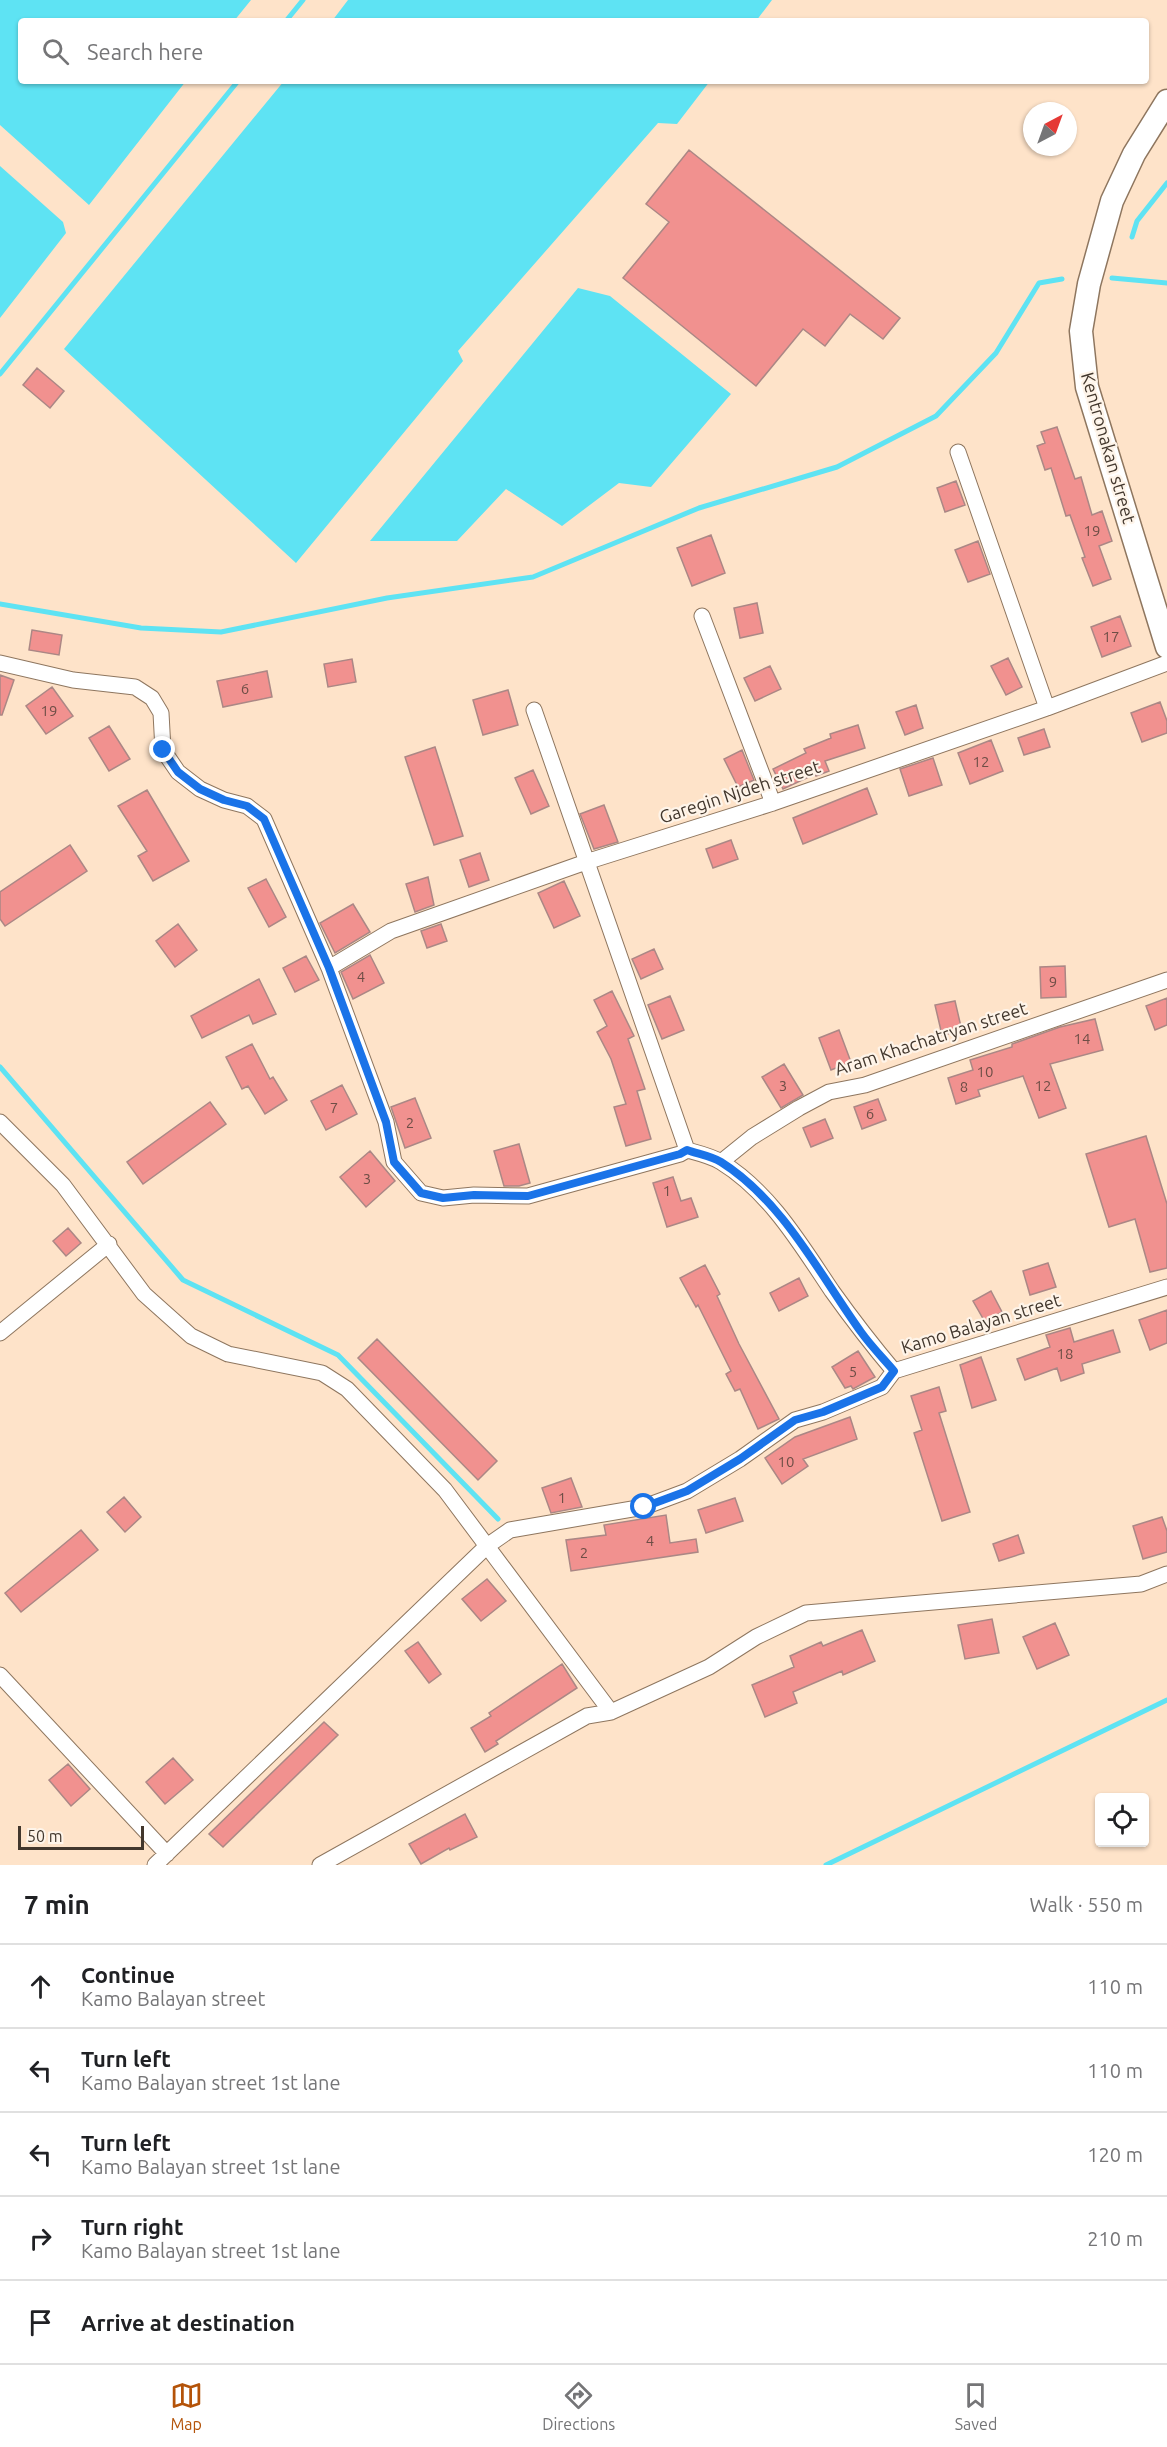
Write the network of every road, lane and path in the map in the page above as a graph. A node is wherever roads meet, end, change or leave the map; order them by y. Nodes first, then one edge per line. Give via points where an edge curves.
1 (1167, 102) edge
2 (958, 452) dead end
3 (702, 616) dead end
4 (1167, 647) edge
5 (0, 663) edge
6 (1167, 663) edge
7 (1047, 708) junction
8 (534, 710) dead end
9 (773, 803) junction
10 (586, 862) junction
11 (329, 968) junction
12 (1167, 980) edge
13 (0, 1122) edge
14 (687, 1150) junction
15 (721, 1162) junction
16 (109, 1244) junction
17 (1167, 1287) edge
18 (0, 1333) edge
19 (894, 1371) junction
20 (487, 1546) junction
21 (1167, 1574) edge
22 (0, 1675) edge
23 (611, 1712) junction
24 (167, 1854) junction
25 (155, 1865) edge
26 (320, 1865) edge

1 - 4 main road, Kentronakan street via 1134,154 1112,201 1089,284 1081,331 1087,387
2 - 7 street
3 - 9 street
5 - 11 street via 73,681 135,687 152,698 161,713 163,750 178,772 200,789 247,806 264,819
6 - 7 street, Garegin Njdeh street
7 - 9 street, Garegin Njdeh street
8 - 10 street
9 - 10 street, Garegin Njdeh street
10 - 11 street, Garegin Njdeh street via 391,931
10 - 14 street
11 - 14 street via 386,1122 394,1162 421,1193 443,1198 528,1196 584,1183
12 - 15 street, Aram Khachatryan street via 865,1085 829,1092 776,1122
13 - 16 street via 63,1185
14 - 15 street
15 - 19 street via 759,1193 787,1226 863,1335
16 - 18 street
16 - 20 street via 144,1294 191,1336 228,1354 322,1373 347,1389 445,1490
17 - 19 street, Kamo Balayan street
19 - 20 street, Kamo Balayan street via 882,1387 795,1420 687,1491 644,1507 510,1530
20 - 23 street
20 - 24 street, Kamo Balayan street
21 - 23 street via 1141,1584 806,1613 756,1637 710,1667
22 - 24 street
23 - 26 street via 587,1716
24 - 25 street, Kamo Balayan street

